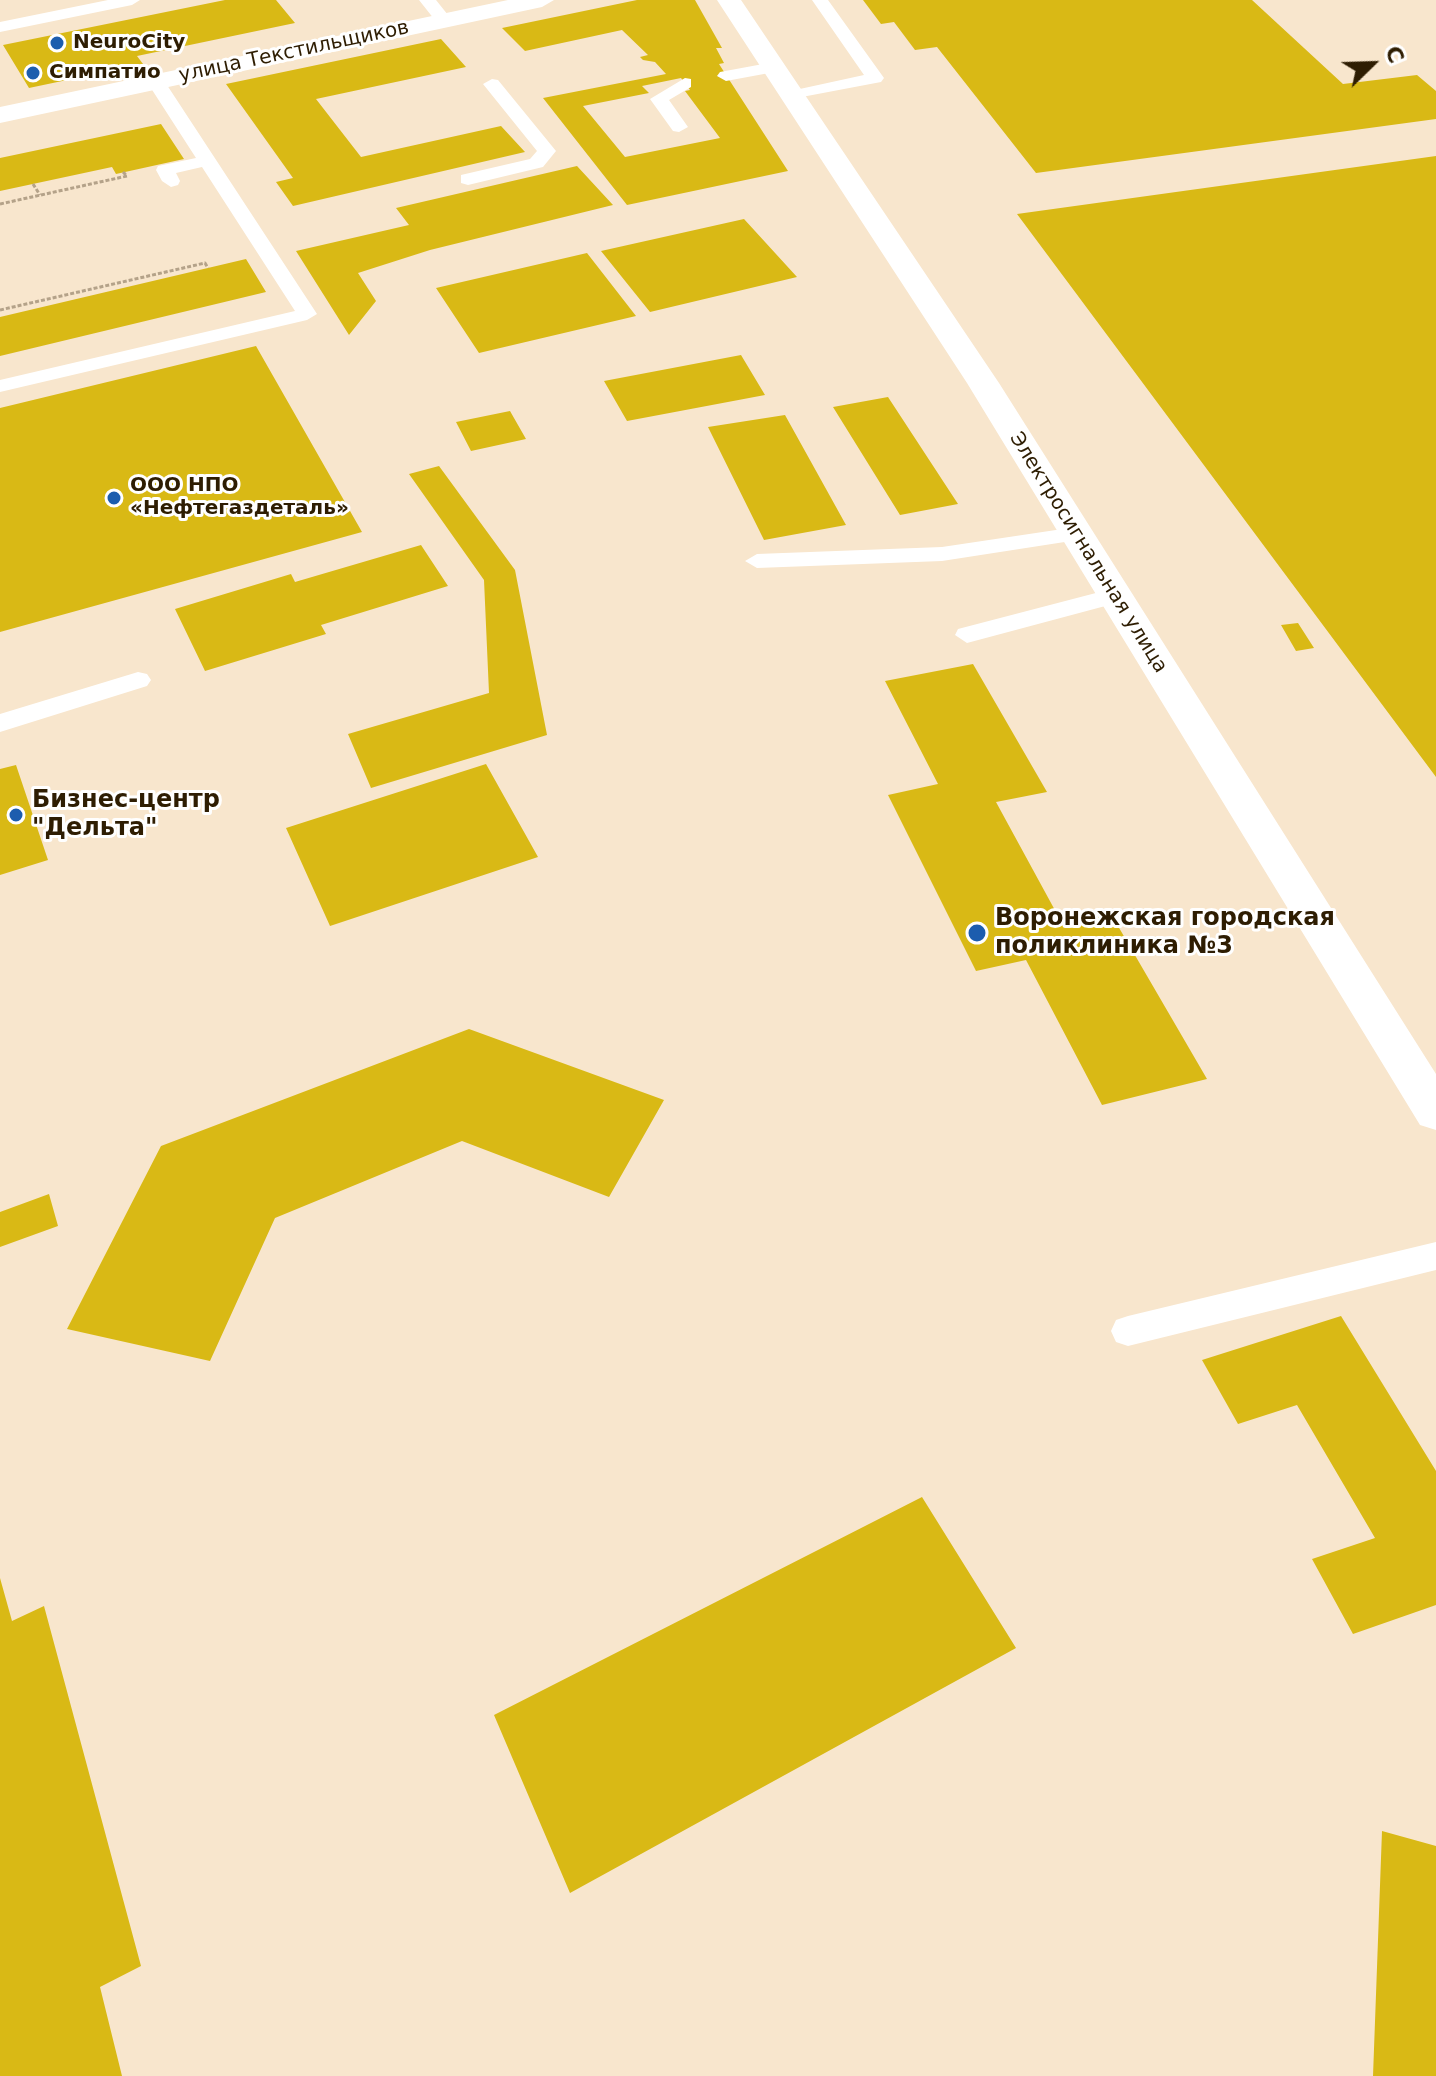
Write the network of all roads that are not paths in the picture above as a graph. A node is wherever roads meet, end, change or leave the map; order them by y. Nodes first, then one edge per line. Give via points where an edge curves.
1 (132, 0) edge
2 (427, 0) edge
3 (542, 0) edge
4 (729, 0) edge
5 (820, 0) edge
6 (444, 20) junction
7 (0, 27) edge
8 (774, 67) junction
9 (726, 76) dead end
10 (156, 82) junction
11 (685, 83) dead end
12 (492, 84) dead end
13 (792, 96) junction
14 (0, 115) edge
15 (679, 127) dead end
16 (207, 161) junction
17 (468, 179) dead end
18 (171, 181) dead end
19 (0, 386) edge
20 (1076, 534) junction
21 (757, 561) dead end
22 (1115, 596) junction
23 (967, 635) dead end
24 (138, 680) dead end
25 (0, 723) edge
26 (1436, 1112) edge
27 (1436, 1256) edge
28 (1128, 1331) dead end

1 - 7 lane
2 - 6 lane
3 - 6 street, улица Текстильщиков
4 - 8 street, Электросигнальная улица
5 - 13 lane via 875,78
6 - 10 street, улица Текстильщиков
8 - 9 lane
8 - 13 street, Электросигнальная улица
10 - 14 street, улица Текстильщиков
10 - 16 lane
11 - 15 lane via 659,99
12 - 17 lane via 547,151 536,163
13 - 20 street, Электросигнальная улица via 983,383
16 - 18 lane via 165,170
16 - 19 lane via 307,314
20 - 21 lane via 942,554
20 - 22 street, Электросигнальная улица
22 - 23 lane
22 - 26 street, Электросигнальная улица
24 - 25 lane
27 - 28 lane

